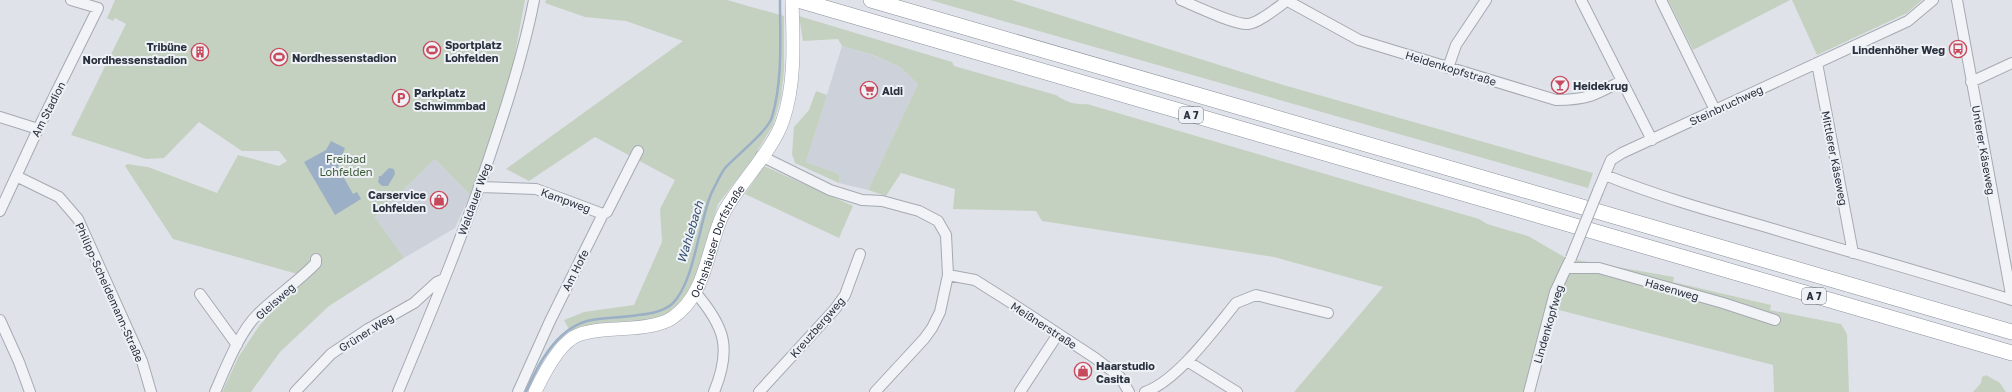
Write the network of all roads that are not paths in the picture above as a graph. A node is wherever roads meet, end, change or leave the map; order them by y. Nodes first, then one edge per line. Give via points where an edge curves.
1 (71, 0) edge
2 (534, 0) edge
3 (792, 0) edge
4 (798, 0) edge
5 (871, 0) edge
6 (1181, 0) edge
7 (1287, 0) edge
8 (1486, 0) edge
9 (1581, 0) edge
10 (1661, 0) edge
11 (1933, 0) edge
12 (1957, 0) edge
13 (1817, 63) junction
14 (2012, 63) edge
15 (1448, 68) junction
16 (1621, 80) junction
17 (1972, 82) junction
18 (1715, 110) junction
19 (0, 117) edge
20 (38, 129) junction
21 (1652, 140) junction
22 (638, 151) dead end
23 (761, 156) junction
24 (1605, 175) junction
25 (16, 176) junction
26 (480, 187) junction
27 (0, 211) edge
28 (603, 214) junction
29 (1853, 253) junction
30 (860, 254) dead end
31 (316, 259) dead end
32 (1569, 263) junction
33 (948, 275) junction
34 (444, 279) junction
35 (695, 292) junction
36 (200, 294) dead end
37 (2012, 300) edge
38 (1328, 313) dead end
39 (0, 320) edge
40 (1775, 320) dead end
41 (2012, 332) edge
42 (1058, 334) junction
43 (237, 345) junction
44 (2012, 353) edge
45 (1187, 361) junction
46 (30, 392) edge
47 (151, 392) edge
48 (215, 392) edge
49 (295, 392) edge
50 (398, 392) edge
51 (518, 392) edge
52 (535, 392) edge
53 (714, 392) edge
54 (759, 392) edge
55 (875, 392) edge
56 (1020, 392) edge
57 (1129, 392) edge
58 (1145, 392) edge
59 (1237, 392) edge
60 (1529, 392) edge

1 - 20 street, Am Stadion via 98,8
2 - 26 street, Waldauer Weg via 525,45
3 - 23 main road, Ochshäuser Dorfstraße via 789,97 783,121
4 - 44 highway, A 7
5 - 41 highway, A 7
6 - 7 street via 1248,24
7 - 15 street, Heidenkopfstraße via 1359,40
8 - 15 street via 1456,45
9 - 16 street
10 - 18 street
11 - 13 street, Steinbruchweg via 1908,20
12 - 17 street, Unterer Käseweg
13 - 18 street, Steinbruchweg
13 - 29 street, Mittlerer Käseweg
14 - 17 street
15 - 16 street, Heidenkopfstraße via 1556,100 1593,97
16 - 21 street
17 - 37 street, Unterer Käseweg
18 - 21 street, Steinbruchweg
19 - 20 street
20 - 25 street, Am Stadion
21 - 24 street, Steinbruchweg via 1611,160
22 - 28 street, Am Hofe via 607,212
23 - 33 street via 830,190 862,200 894,203 919,211 938,221 946,235
23 - 35 main road, Ochshäuser Dorfstraße via 723,214
24 - 29 street via 1648,192
24 - 32 street, Steinbruchweg, bridge
25 - 27 street, Am Stadion
25 - 47 street, Philipp-Scheidemann-Straße via 59,197 78,219 139,355
26 - 28 street, Kampweg via 536,189
26 - 34 street, Waldauer Weg
28 - 51 street, Am Hofe
29 - 37 street
30 - 54 street, Kreuzbergweg via 845,295 835,309
31 - 43 street, Gleisweg via 316,263 305,274 257,315
32 - 40 street, Hasenweg via 1599,268
32 - 60 street, Lindenkopfweg via 1555,292
33 - 42 street, Meißnerstraße via 975,280
33 - 55 street via 940,312 932,328
34 - 49 street, Grüner Weg via 437,282 414,303 331,354
34 - 50 street, Waldauer Weg
35 - 52 main road, Ochshäuser Dorfstraße via 682,310 662,322 641,327 589,332 569,340
35 - 53 street via 712,312 720,328 725,350 721,374
36 - 43 street
38 - 45 street via 1256,295 1236,303
39 - 46 street
42 - 56 street
42 - 57 street, Meißnerstraße via 1120,377
43 - 48 street, Gleisweg
45 - 58 street via 1157,388
45 - 59 street

